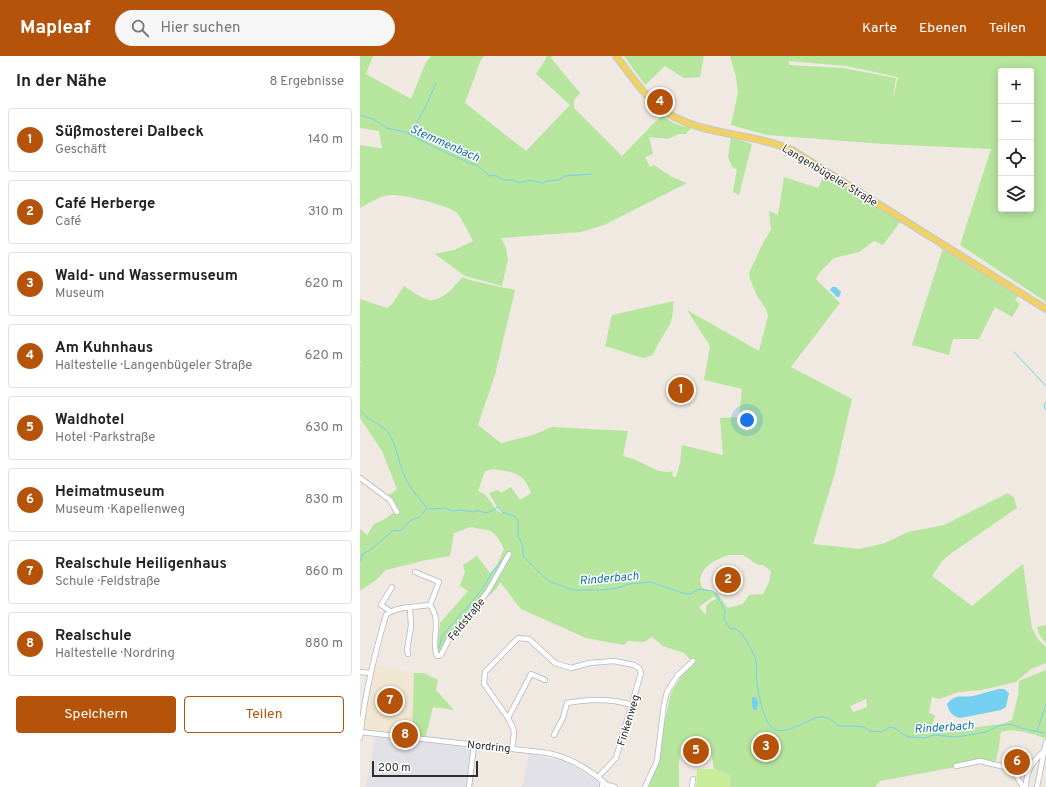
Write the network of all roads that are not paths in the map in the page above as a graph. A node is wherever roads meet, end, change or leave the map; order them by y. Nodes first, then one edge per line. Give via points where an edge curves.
1 (616, 56) edge
2 (1046, 308) edge
3 (360, 478) edge
4 (397, 512) dead end
5 (509, 554) dead end
6 (415, 572) dead end
7 (392, 587) dead end
8 (430, 605) junction
9 (410, 608) junction
10 (390, 611) junction
11 (408, 654) dead end
12 (693, 661) dead end
13 (360, 672) edge
14 (370, 673) junction
15 (545, 680) dead end
16 (362, 702) edge
17 (632, 705) junction
18 (508, 718) junction
19 (360, 732) edge
20 (554, 735) dead end
21 (360, 738) edge
22 (1046, 744) edge
23 (474, 745) junction
24 (512, 749) junction
25 (1044, 751) junction
26 (956, 766) dead end
27 (598, 777) junction
28 (693, 779) dead end
29 (606, 786) edge
30 (469, 787) edge
31 (615, 787) edge
32 (645, 787) edge
33 (692, 787) edge
34 (1023, 787) edge
35 (1026, 787) edge
36 (1036, 787) edge

1 - 2 main road, Langenbügeler Straße via 652,101 679,120 696,127 763,140 792,150
3 - 4 street via 390,500
5 - 8 street, Feldstraße via 488,592 449,639 441,655 437,656 437,625 434,610
6 - 8 street via 439,582
7 - 10 street via 381,605
8 - 9 street
9 - 10 street
9 - 11 street
10 - 14 street via 386,615
12 - 32 street via 677,676 667,692 657,761
13 - 14 street
14 - 16 street
15 - 18 street via 531,674
16 - 19 street
17 - 18 street, Finkenweg via 641,673 639,668 614,661 571,668 555,663 529,639 518,638 485,672 484,684
17 - 20 street via 612,700 566,703
17 - 27 street, Finkenweg via 616,758
18 - 24 street via 514,733
19 - 21 street
19 - 23 street, Nordring
22 - 25 street
23 - 24 street, Nordring
23 - 30 street
24 - 27 street, Nordring via 558,755 579,764
25 - 35 street via 1028,771
25 - 36 street
26 - 34 street via 980,761 1005,767 1016,775
27 - 29 street, Nordring
28 - 33 street
29 - 31 street

